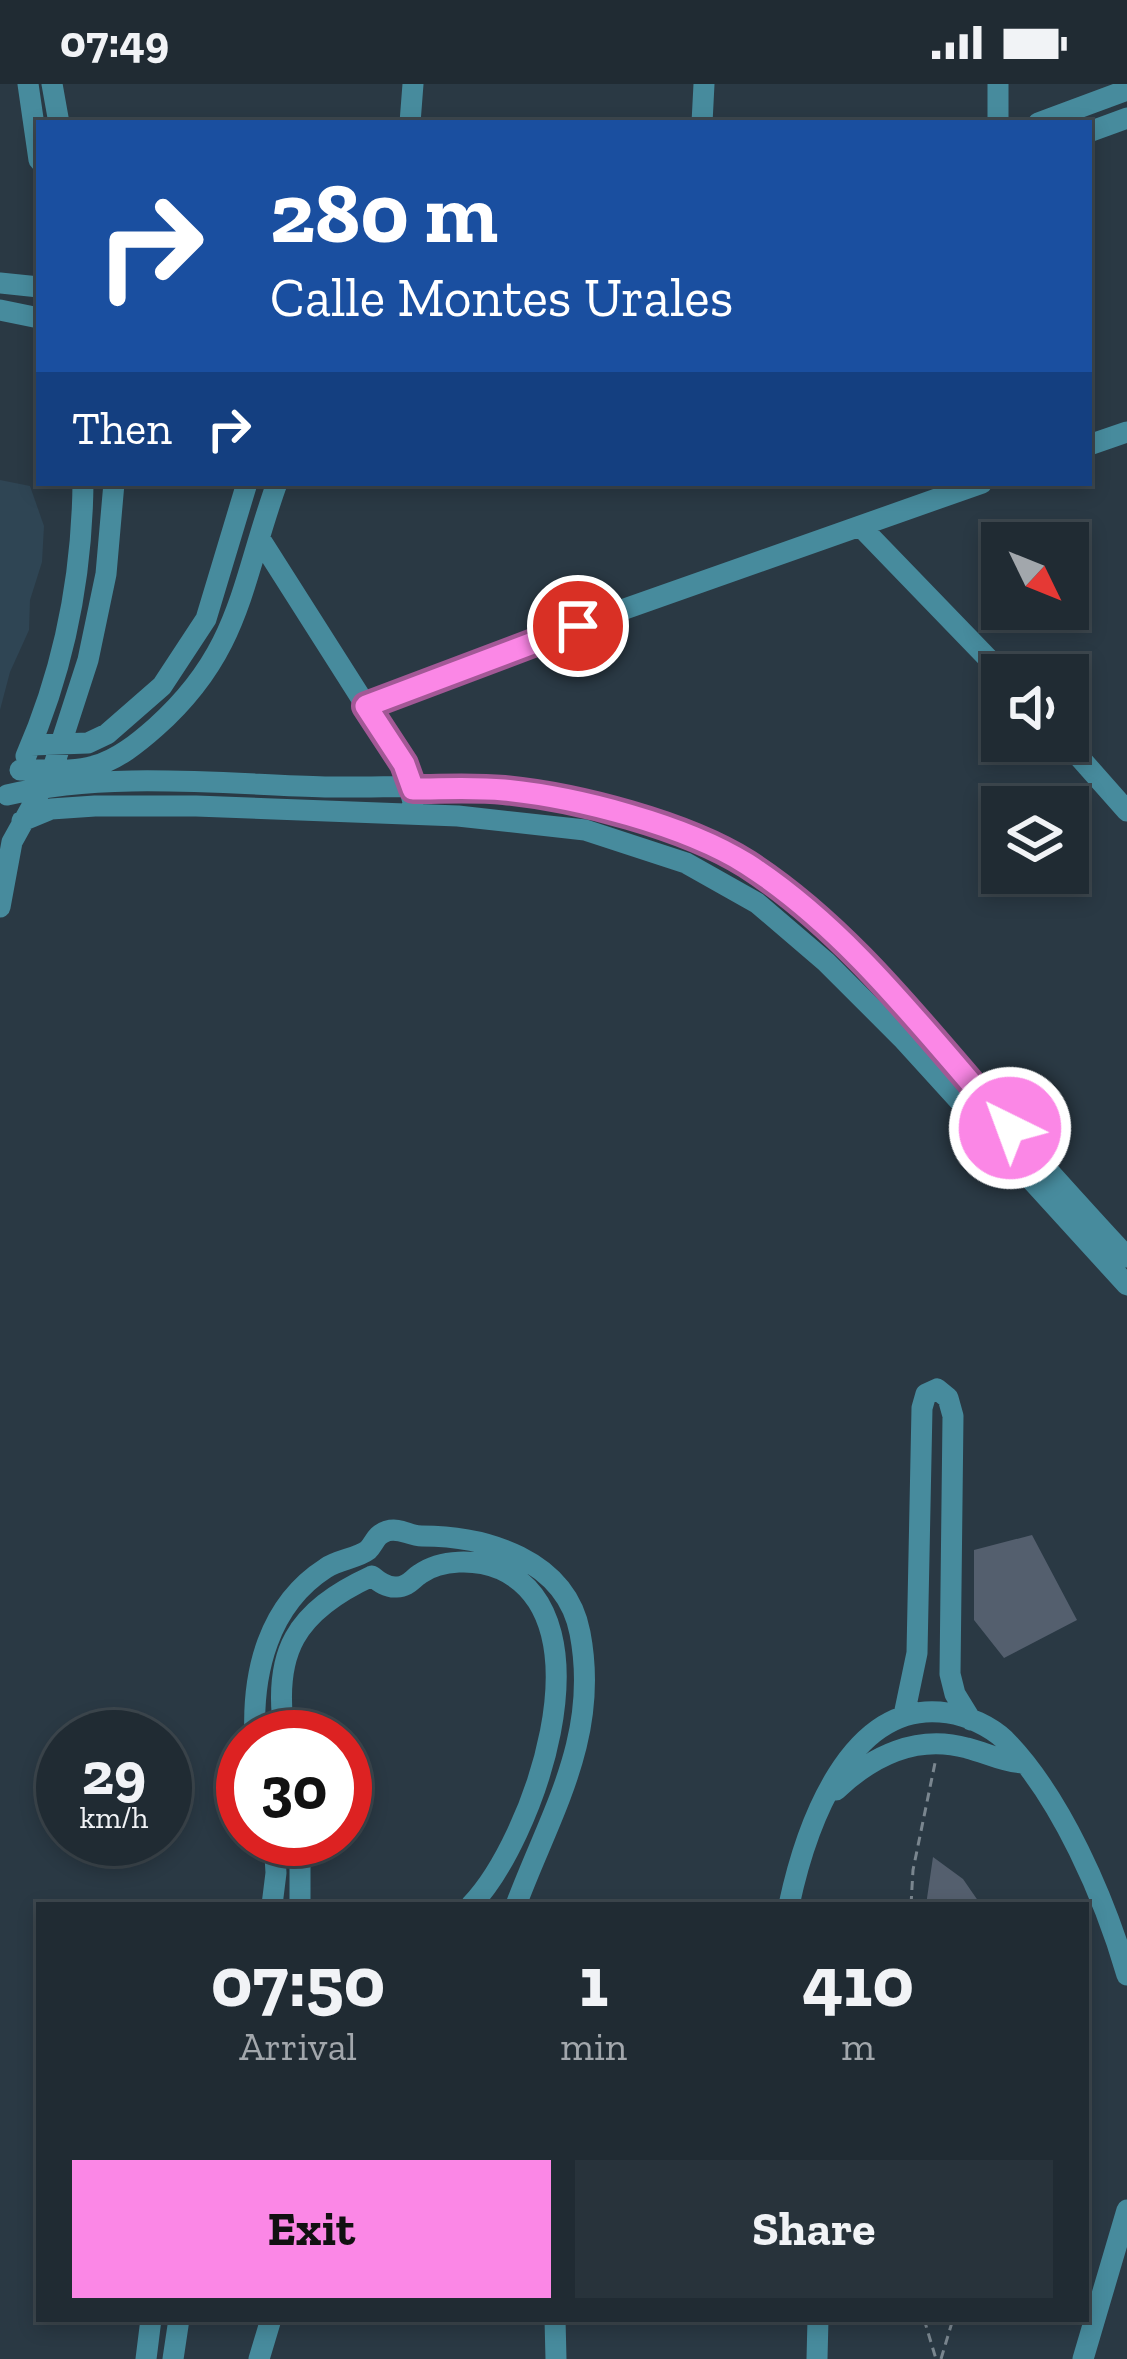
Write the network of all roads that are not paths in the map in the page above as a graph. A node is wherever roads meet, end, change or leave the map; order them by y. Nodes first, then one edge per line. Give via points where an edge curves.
1 (28, 84) edge
2 (52, 84) edge
3 (413, 84) edge
4 (704, 84) edge
5 (998, 84) edge
6 (1127, 91) edge
7 (1127, 118) edge
8 (58, 120) edge
9 (410, 120) edge
10 (703, 120) edge
11 (998, 120) edge
12 (1047, 120) edge
13 (1092, 131) edge
14 (36, 139) edge
15 (0, 283) edge
16 (36, 287) edge
17 (0, 310) edge
18 (36, 317) edge
19 (1127, 432) edge
20 (1092, 444) edge
21 (83, 486) edge
22 (114, 486) edge
23 (246, 486) edge
24 (276, 486) edge
25 (974, 486) edge
26 (860, 527) junction
27 (260, 539) junction
28 (984, 654) edge
29 (162, 686) junction
30 (180, 706) junction
31 (366, 706) junction
32 (31, 745) junction
33 (57, 758) junction
34 (1084, 762) edge
35 (20, 770) junction
36 (41, 789) junction
37 (413, 789) junction
38 (4, 802) edge
39 (1127, 811) edge
40 (414, 814) junction
41 (22, 821) junction
42 (0, 903) edge
43 (909, 1031) junction
44 (1127, 1258) edge
45 (1127, 1285) edge
46 (414, 1536) junction
47 (367, 1550) junction
48 (420, 1574) junction
49 (372, 1576) junction
50 (254, 1710) edge
51 (285, 1710) edge
52 (904, 1715) junction
53 (971, 1720) junction
54 (1023, 1763) junction
55 (825, 1802) junction
56 (276, 1866) edge
57 (300, 1866) edge
58 (272, 1902) edge
59 (300, 1902) edge
60 (472, 1902) edge
61 (517, 1902) edge
62 (790, 1902) edge
63 (1127, 1975) edge
64 (1127, 2210) edge
65 (151, 2322) edge
66 (179, 2322) edge
67 (270, 2322) edge
68 (555, 2322) edge
69 (818, 2322) edge
70 (146, 2359) edge
71 (173, 2359) edge
72 (259, 2359) edge
73 (556, 2359) edge
74 (817, 2359) edge
75 (1083, 2359) edge

1 - 14 street
2 - 8 street
3 - 9 street
4 - 10 street
5 - 11 street
6 - 12 street
7 - 13 street
15 - 16 street
17 - 18 street
19 - 20 street
21 - 32 street via 78,580
22 - 33 street via 98,623
23 - 29 street via 206,619
24 - 27 street
25 - 26 street
26 - 28 street
26 - 31 street
27 - 30 street via 227,639
27 - 31 street
29 - 30 street
29 - 33 street via 107,734
30 - 33 street via 100,765 80,770
31 - 37 street
32 - 33 street
32 - 35 street
33 - 35 street
33 - 36 street
34 - 39 street
35 - 38 street
36 - 37 street
36 - 38 street
36 - 41 street
37 - 40 street
37 - 43 street via 545,796 620,813 722,851 812,915 891,992
40 - 41 street via 95,806
40 - 43 street via 585,830 686,863 757,903
41 - 42 street
43 - 44 street
43 - 45 street
46 - 47 street via 387,1531
46 - 48 street via 424,1553
46 - 61 street via 478,1539 530,1562 555,1584 579,1628 573,1762
47 - 49 street
47 - 50 street via 324,1568 285,1608 259,1668
48 - 49 street via 397,1588
48 - 60 street via 464,1562 503,1570 544,1612 552,1637 554,1700 541,1776 506,1857
49 - 51 street via 333,1594 303,1621 284,1669
52 - 53 street
52 - 53 street via 917,1653 922,1408 937,1389 953,1416 950,1674
52 - 55 street via 859,1746
53 - 54 street via 1005,1740
54 - 55 street via 962,1746 909,1746 854,1774
54 - 63 street via 1080,1857
55 - 62 street
56 - 58 street
57 - 59 street
64 - 75 street
65 - 70 street
66 - 71 street
67 - 72 street
68 - 73 street
69 - 74 street

